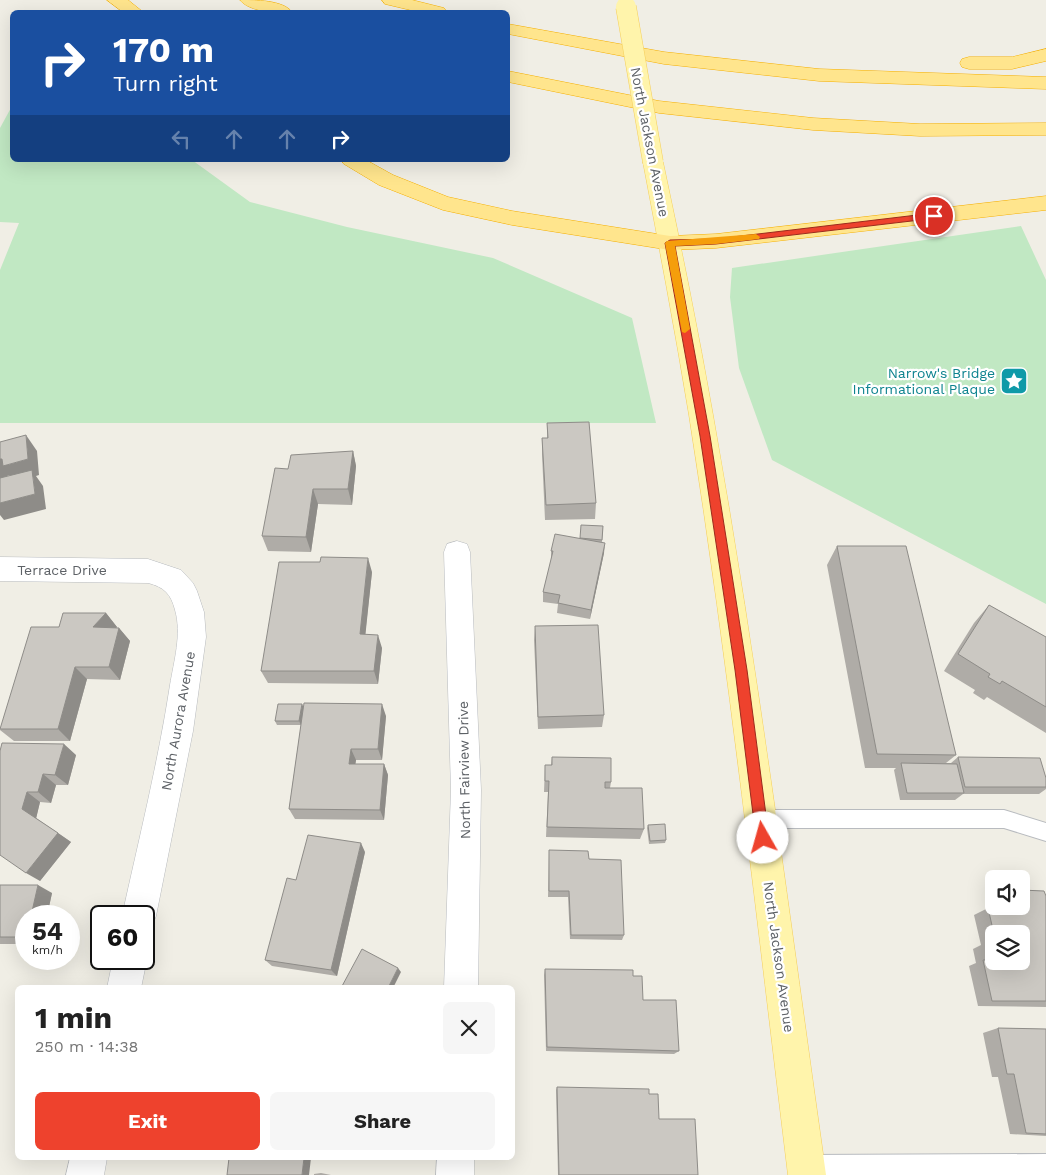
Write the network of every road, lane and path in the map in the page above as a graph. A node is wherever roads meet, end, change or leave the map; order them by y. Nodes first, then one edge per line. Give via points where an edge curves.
1 (116, 0) edge
2 (249, 0) edge
3 (391, 0) edge
4 (625, 0) edge
5 (131, 10) edge
6 (277, 10) edge
7 (430, 10) edge
8 (510, 28) edge
9 (510, 28) edge
10 (1046, 55) edge
11 (510, 76) edge
12 (1046, 83) edge
13 (1046, 130) edge
14 (354, 162) edge
15 (1046, 203) edge
16 (670, 243) junction
17 (457, 552) dead end
18 (0, 569) edge
19 (124, 570) joint
20 (760, 818) junction
21 (1046, 832) edge
22 (141, 905) edge
23 (128, 970) edge
24 (125, 985) edge
25 (461, 985) edge
26 (89, 1160) edge
27 (456, 1160) edge
28 (1046, 1166) edge
29 (885, 1170) edge
30 (807, 1171) edge
31 (85, 1175) edge
32 (455, 1175) edge

1 - 5 highway
2 - 6 highway
3 - 7 highway
4 - 16 main road, North Jackson Avenue, bridge
8 - 10 highway via 795,58 943,64 1012,63
9 - 12 highway via 664,58 819,75
11 - 13 highway via 659,107 813,124 920,130
14 - 16 highway via 386,180 443,203 521,220
15 - 16 highway via 716,242
16 - 20 main road, North Jackson Avenue via 705,436
17 - 25 street, North Fairview Drive via 466,790
18 - 19 street, Terrace Drive
19 - 22 street, North Aurora Avenue via 148,571 171,578 183,591 190,612 192,637 178,731
20 - 21 lane via 1004,818
20 - 30 main road, North Jackson Avenue
23 - 24 street
26 - 31 street
27 - 32 street
28 - 29 lane
29 - 30 lane

